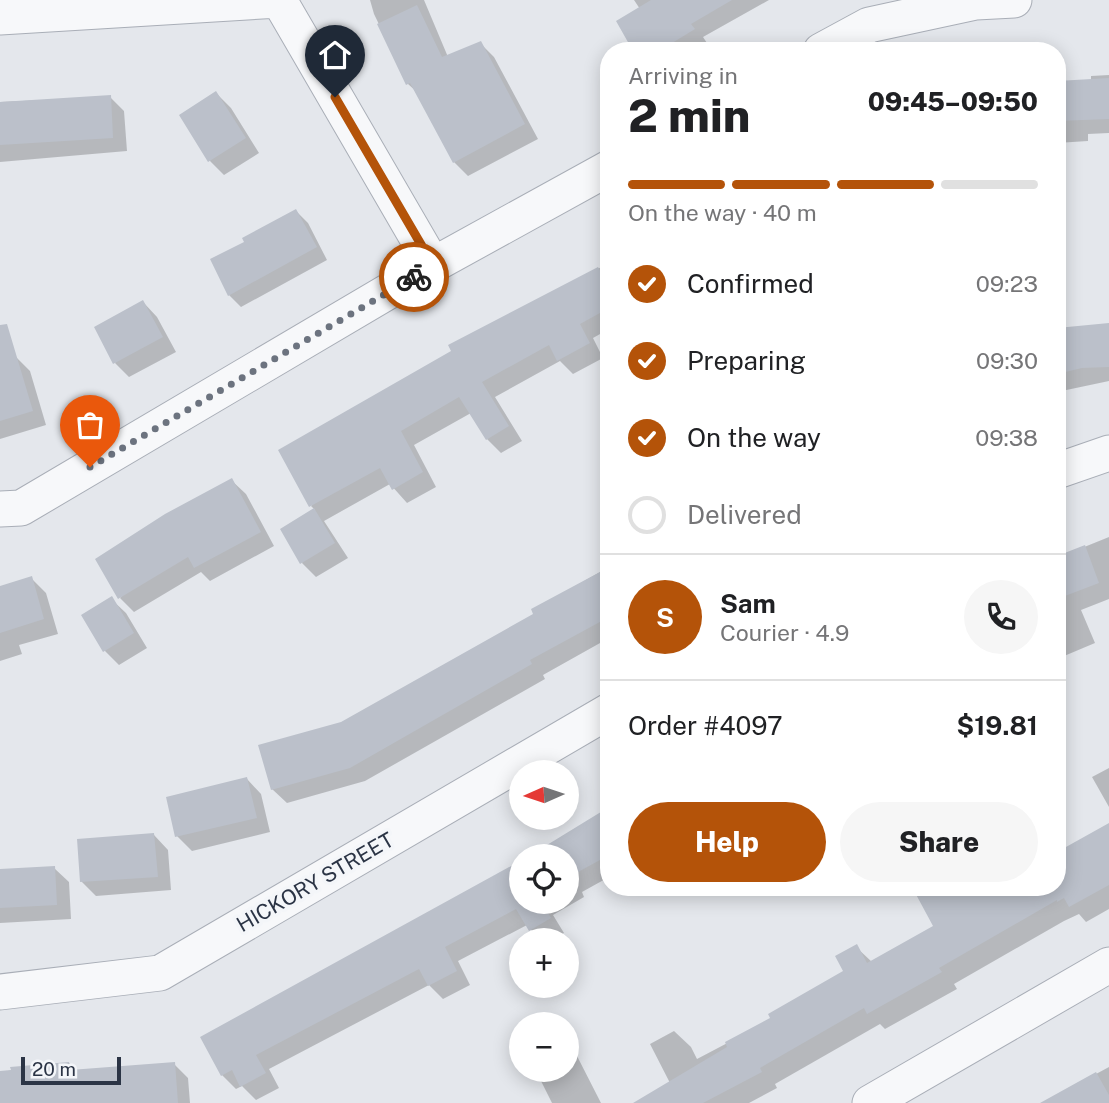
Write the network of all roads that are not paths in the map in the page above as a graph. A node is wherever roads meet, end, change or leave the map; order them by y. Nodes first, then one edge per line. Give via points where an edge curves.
1 (279, 0) edge
2 (1014, 0) edge
3 (0, 17) edge
4 (838, 42) edge
5 (600, 173) edge
6 (433, 265) junction
7 (1109, 453) edge
8 (1066, 468) edge
9 (0, 509) edge
10 (600, 716) edge
11 (1109, 965) edge
12 (0, 992) edge
13 (870, 1103) edge

1 - 3 street
1 - 6 street
2 - 4 street via 976,2 869,25
5 - 6 street
6 - 9 street via 21,508
7 - 8 street
10 - 12 street, HICKORY STREET via 160,973
11 - 13 street

